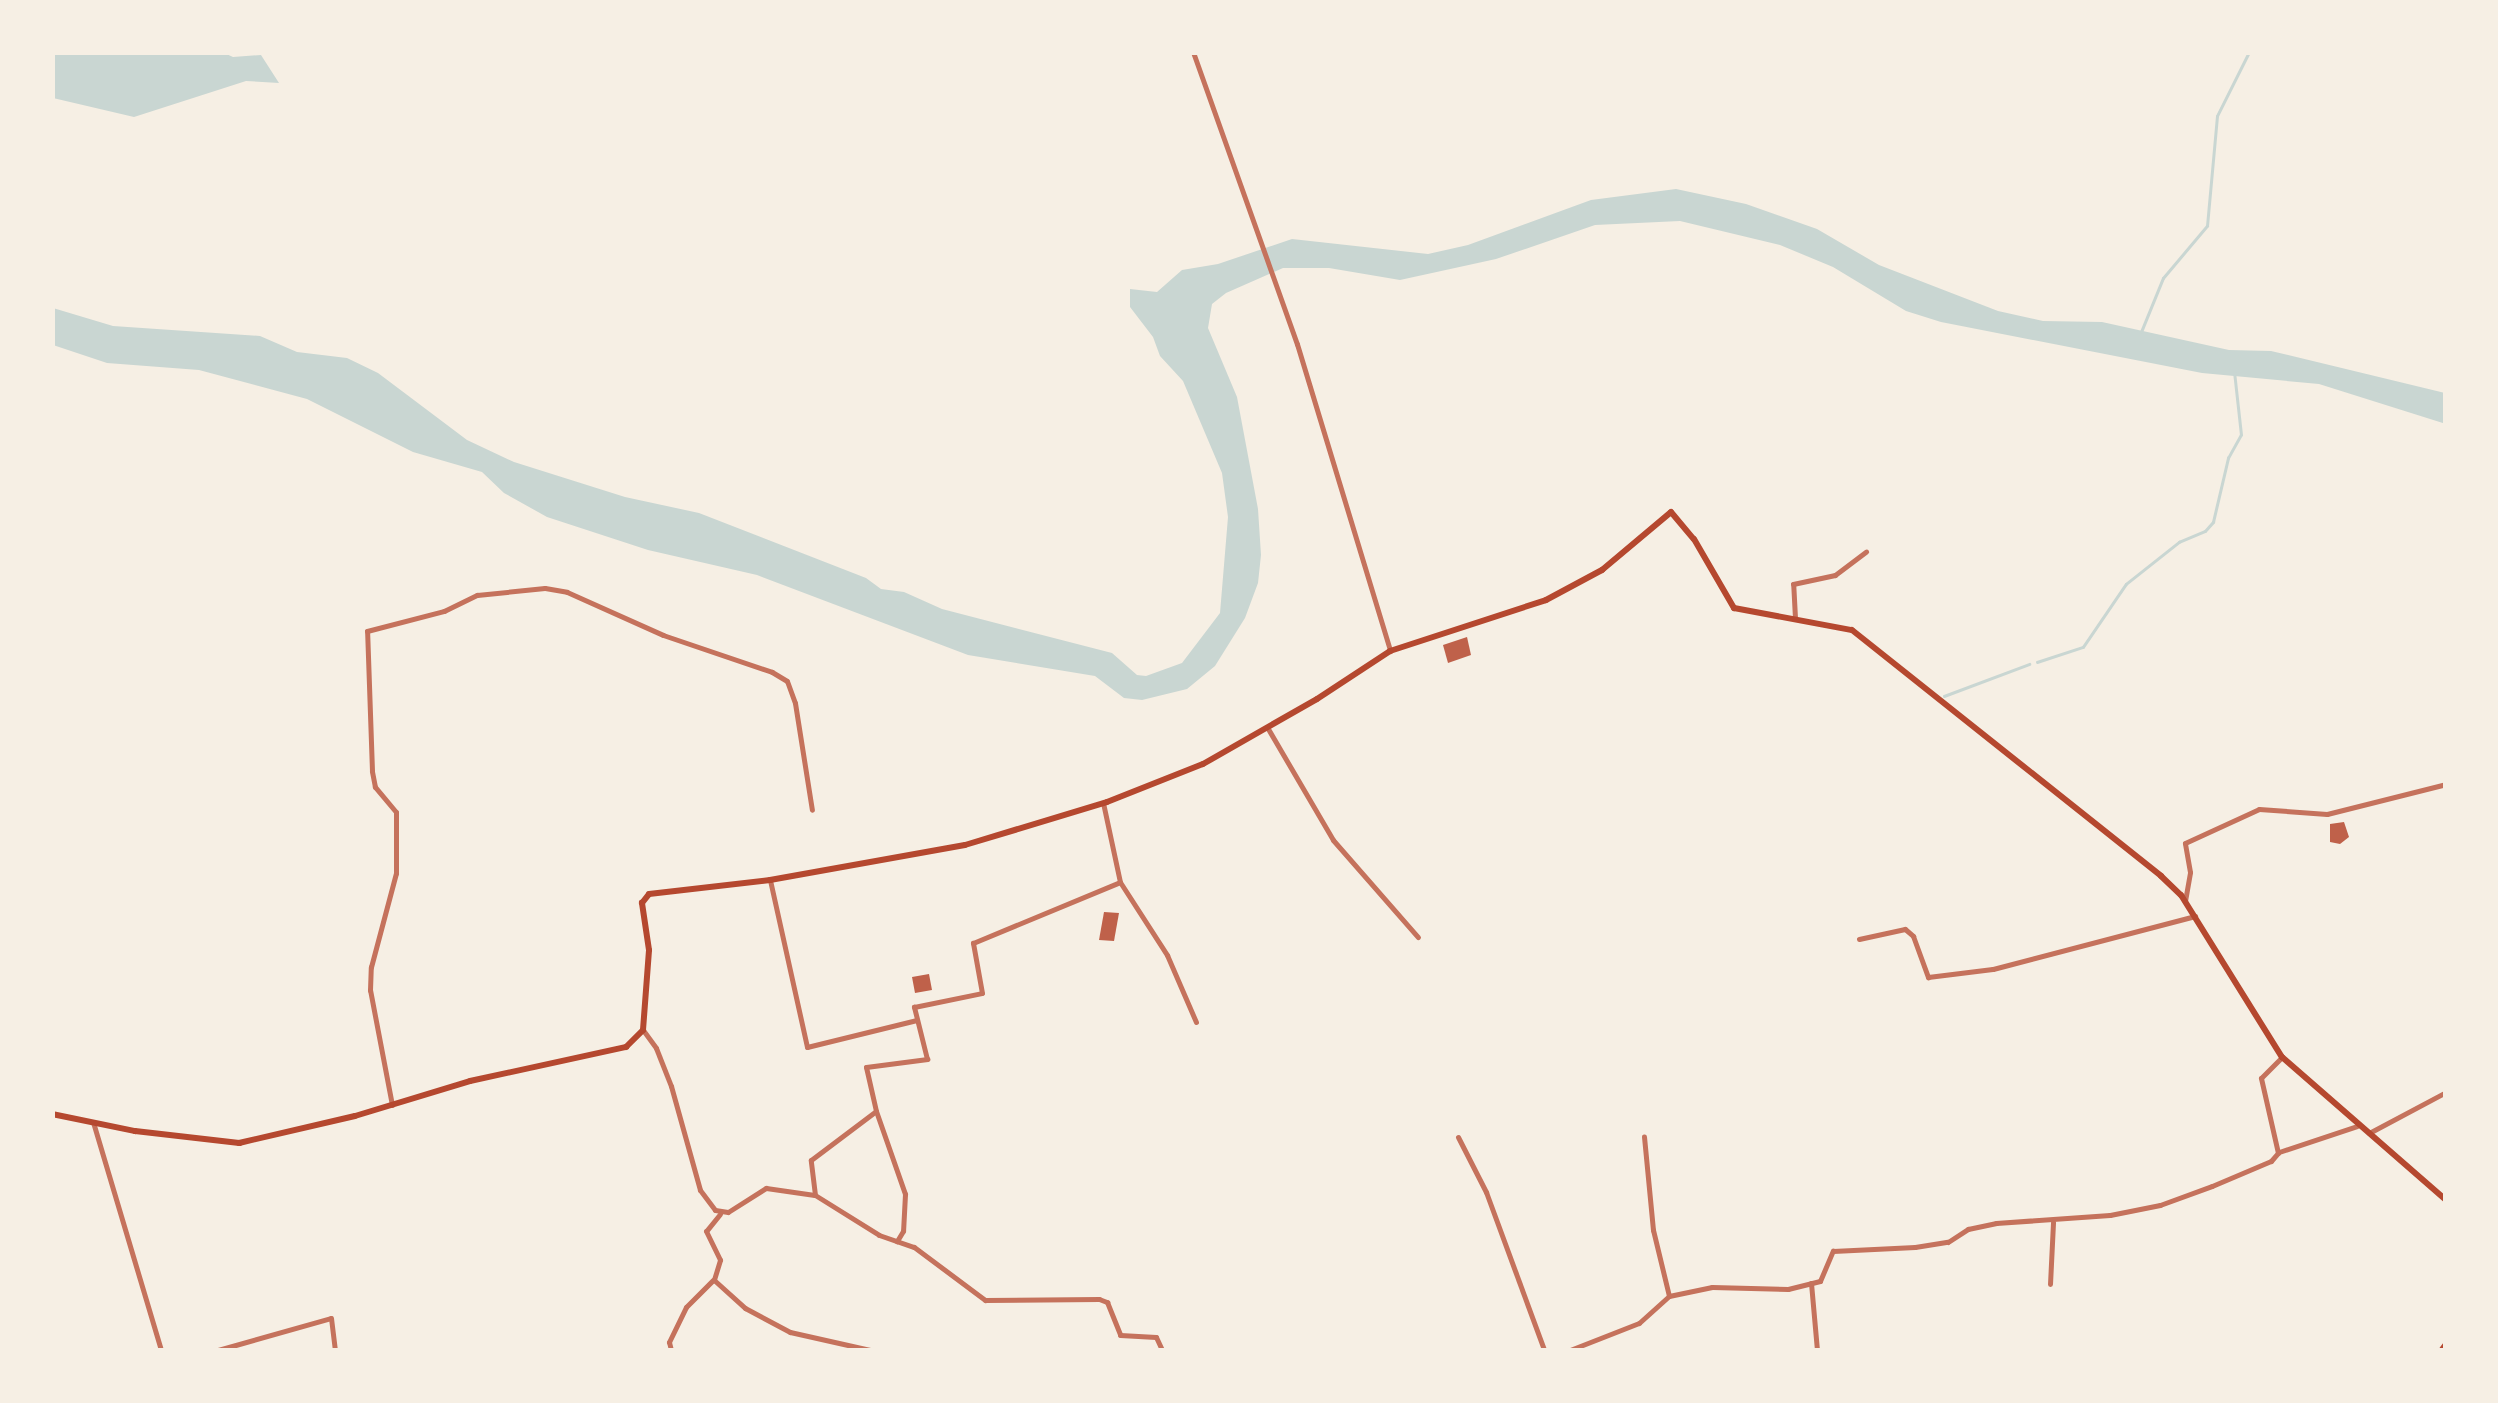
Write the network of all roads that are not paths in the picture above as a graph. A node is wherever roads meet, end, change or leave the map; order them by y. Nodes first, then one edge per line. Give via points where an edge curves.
1 (1193, 52) edge
2 (1866, 552) dead end
3 (1795, 618) junction
4 (1390, 650) junction
5 (1267, 727) junction
6 (2446, 784) edge
7 (1103, 803) junction
8 (812, 810) dead end
9 (770, 880) junction
10 (1120, 882) junction
11 (2185, 901) junction
12 (2196, 916) junction
13 (1418, 937) dead end
14 (1859, 939) dead end
15 (917, 1020) junction
16 (1196, 1022) dead end
17 (643, 1030) junction
18 (2282, 1057) junction
19 (2446, 1092) edge
20 (392, 1105) junction
21 (876, 1111) junction
22 (52, 1114) edge
23 (92, 1122) junction
24 (2357, 1126) junction
25 (2366, 1134) junction
26 (1644, 1136) dead end
27 (1458, 1137) dead end
28 (2278, 1153) junction
29 (814, 1195) junction
30 (2446, 1200) edge
31 (720, 1214) junction
32 (2053, 1220) junction
33 (897, 1241) junction
34 (714, 1280) junction
35 (1811, 1283) junction
36 (2050, 1284) dead end
37 (1669, 1296) junction
38 (161, 1350) edge
39 (218, 1350) edge
40 (336, 1350) edge
41 (671, 1350) edge
42 (870, 1350) edge
43 (1162, 1350) edge
44 (1544, 1350) edge
45 (1570, 1350) edge
46 (1817, 1350) edge

1 - 4 street via 1297,344
2 - 3 street via 1835,575 1794,584
3 - 4 main road via 1734,608 1671,512 1602,570 1546,600
3 - 11 main road via 1852,630
4 - 5 main road
5 - 7 main road via 1203,764
5 - 13 street via 1333,840
6 - 11 street via 2326,814 2259,809 2245,815 2185,843
7 - 9 main road via 965,846
7 - 10 street
8 - 20 street via 795,702 787,681 772,672 544,588 477,595 444,611 366,631 372,771 375,787 396,812 396,874 370,966
9 - 15 street via 808,1047
9 - 17 main road via 643,898
10 - 15 street via 973,943 982,993 914,1006
10 - 16 street via 1166,955
11 - 12 main road
12 - 14 street via 1993,969 1928,977 1905,930
12 - 18 main road
15 - 21 street via 927,1059 866,1067
17 - 20 main road via 626,1047 605,1054
17 - 31 street via 671,1086 700,1190
18 - 24 main road
18 - 28 street via 2261,1078
19 - 25 street
20 - 23 main road via 239,1142
21 - 29 street via 811,1160
21 - 33 street via 904,1194
22 - 23 main road
23 - 38 street
24 - 25 main road
24 - 28 street
25 - 30 main road
26 - 37 street via 1653,1230
27 - 44 street via 1486,1192
28 - 32 street via 2160,1206
29 - 31 street via 766,1188
29 - 33 street
31 - 34 street via 706,1231 720,1260
32 - 35 street via 1968,1229 1948,1242 1915,1247 1833,1250 1820,1281
32 - 36 street
33 - 43 street via 985,1300 1107,1302 1115,1330 1156,1336
34 - 41 street via 686,1306 668,1342
34 - 42 street via 744,1308 790,1332
35 - 37 street via 1788,1289 1712,1287
35 - 46 street
37 - 45 street via 1639,1323
39 - 40 street via 331,1318

